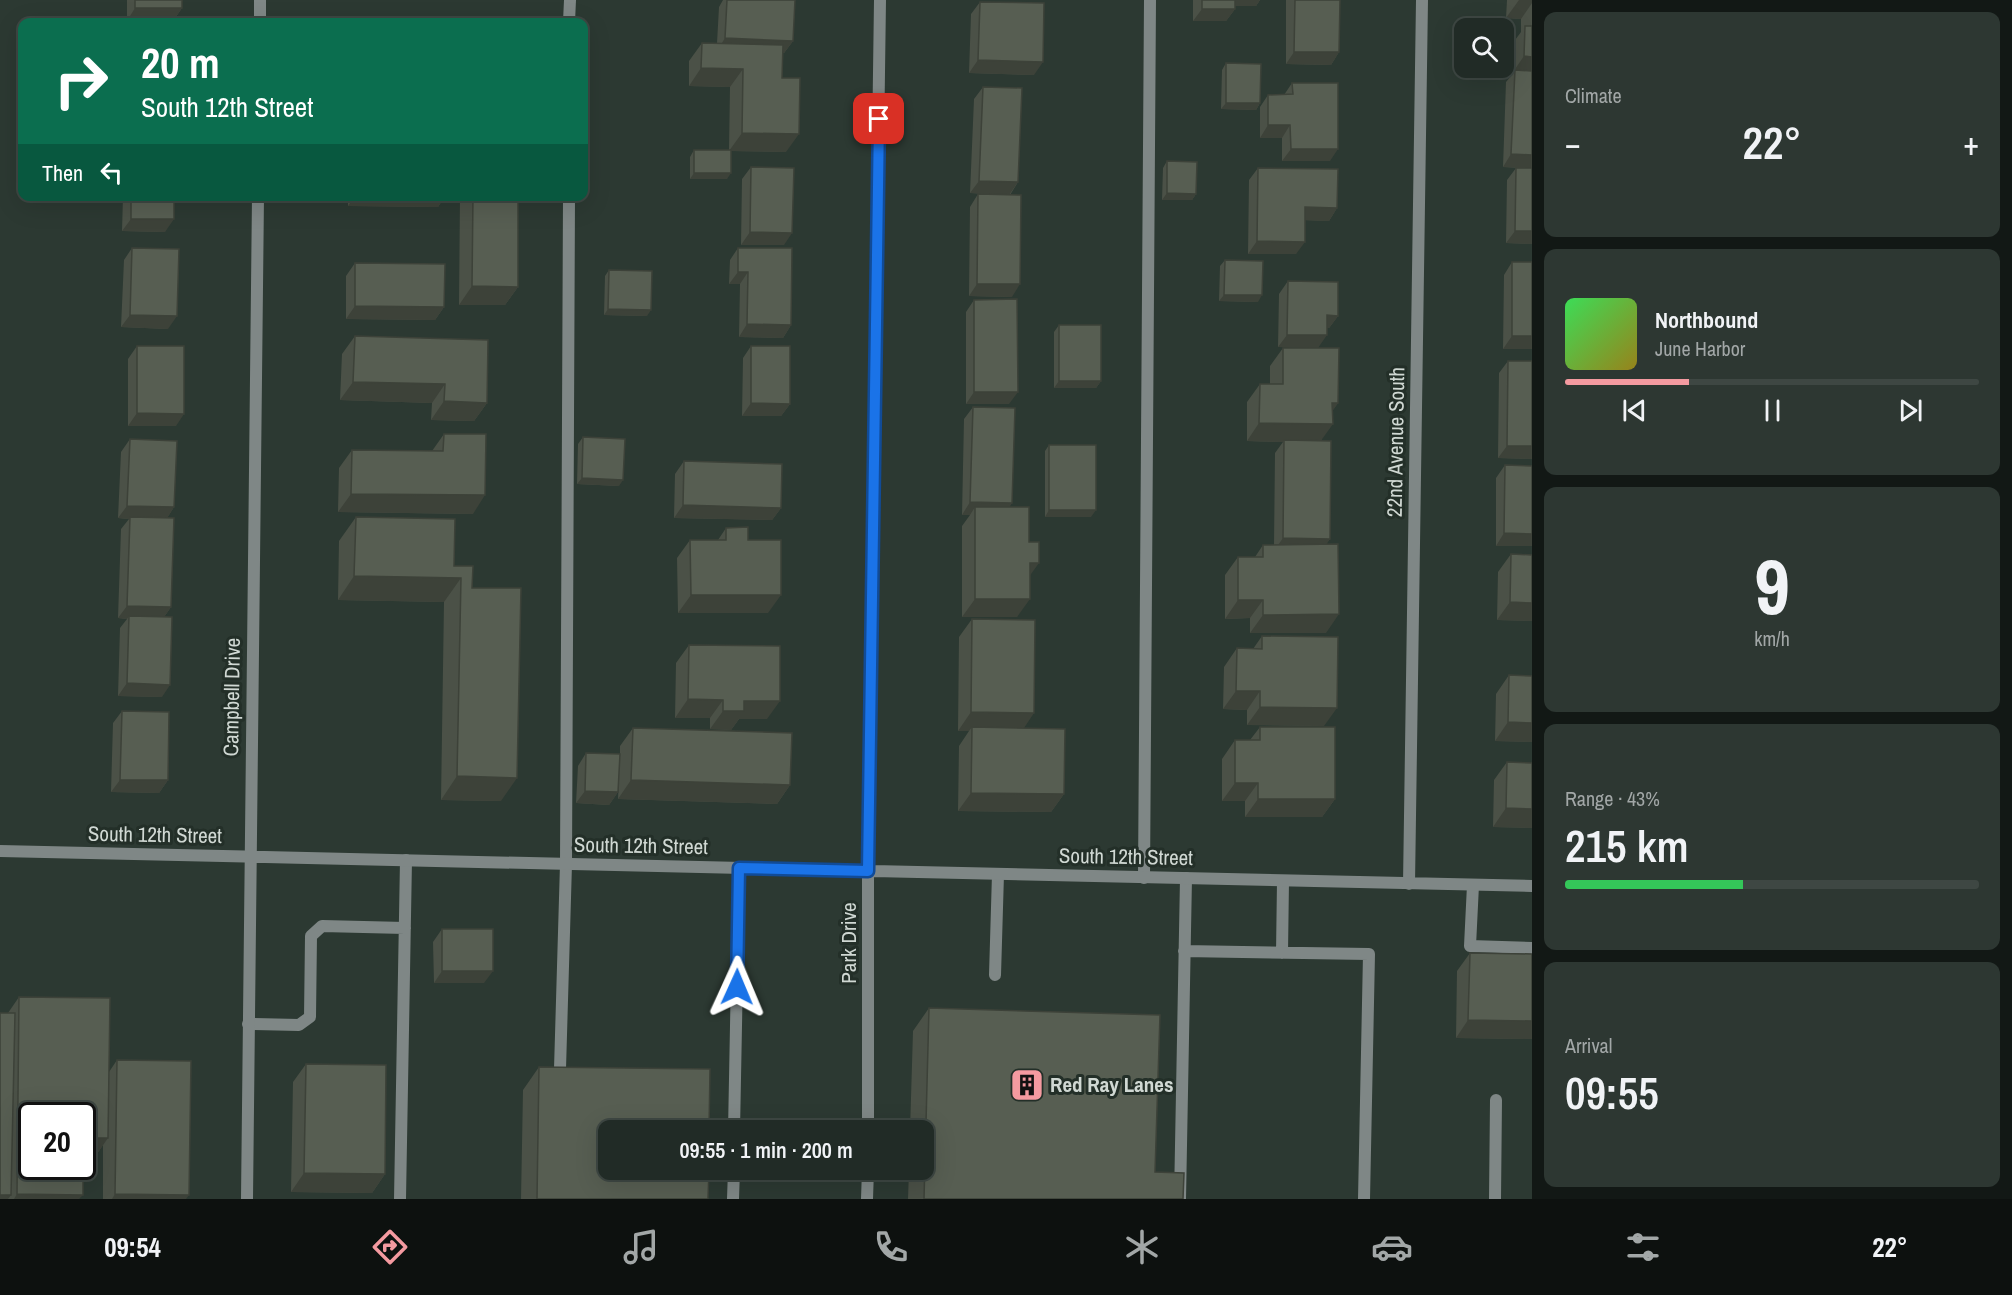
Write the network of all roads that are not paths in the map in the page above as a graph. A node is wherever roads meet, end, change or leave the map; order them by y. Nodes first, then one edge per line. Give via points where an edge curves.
1 (260, 0) edge
2 (570, 0) edge
3 (880, 0) edge
4 (1150, 0) edge
5 (1422, 0) edge
6 (260, 18) edge
7 (570, 18) edge
8 (258, 201) edge
9 (569, 201) edge
10 (0, 851) edge
11 (249, 856) junction
12 (406, 860) junction
13 (566, 864) junction
14 (739, 868) junction
15 (868, 871) junction
16 (998, 874) junction
17 (1144, 878) junction
18 (1186, 878) junction
19 (1283, 881) junction
20 (1409, 884) junction
21 (1473, 885) junction
22 (1532, 886) edge
23 (405, 928) junction
24 (1532, 948) edge
25 (1184, 951) junction
26 (1282, 953) junction
27 (995, 975) dead end
28 (248, 1024) junction
29 (560, 1069) edge
30 (1496, 1100) dead end
31 (734, 1120) edge
32 (868, 1120) edge
33 (734, 1180) edge
34 (867, 1180) edge
35 (246, 1199) edge
36 (400, 1199) edge
37 (733, 1199) edge
38 (867, 1199) edge
39 (1180, 1199) edge
40 (1364, 1199) edge
41 (1495, 1199) edge

1 - 6 street
2 - 7 street
3 - 15 street, Park Drive
4 - 17 street
5 - 20 street, 22nd Avenue South
8 - 11 street, Campbell Drive
9 - 13 street
10 - 11 street, South 12th Street
11 - 12 street, South 12th Street
11 - 28 street, Campbell Drive
12 - 13 street, South 12th Street
12 - 23 street
13 - 14 street, South 12th Street
13 - 29 street
14 - 15 street, South 12th Street
14 - 31 street
15 - 16 street, South 12th Street
15 - 32 street, Park Drive
16 - 17 street, South 12th Street
16 - 27 street
17 - 18 street, South 12th Street
18 - 19 street, South 12th Street
18 - 25 street
19 - 20 street, South 12th Street
19 - 26 street
20 - 21 street, South 12th Street
21 - 22 street, South 12th Street
21 - 24 street via 1470,946
23 - 28 street via 322,926 311,936 310,1017 299,1025
23 - 36 street
25 - 26 street
25 - 39 street
26 - 40 street via 1368,954
28 - 35 street, Campbell Drive
30 - 41 street
33 - 37 street
34 - 38 street

